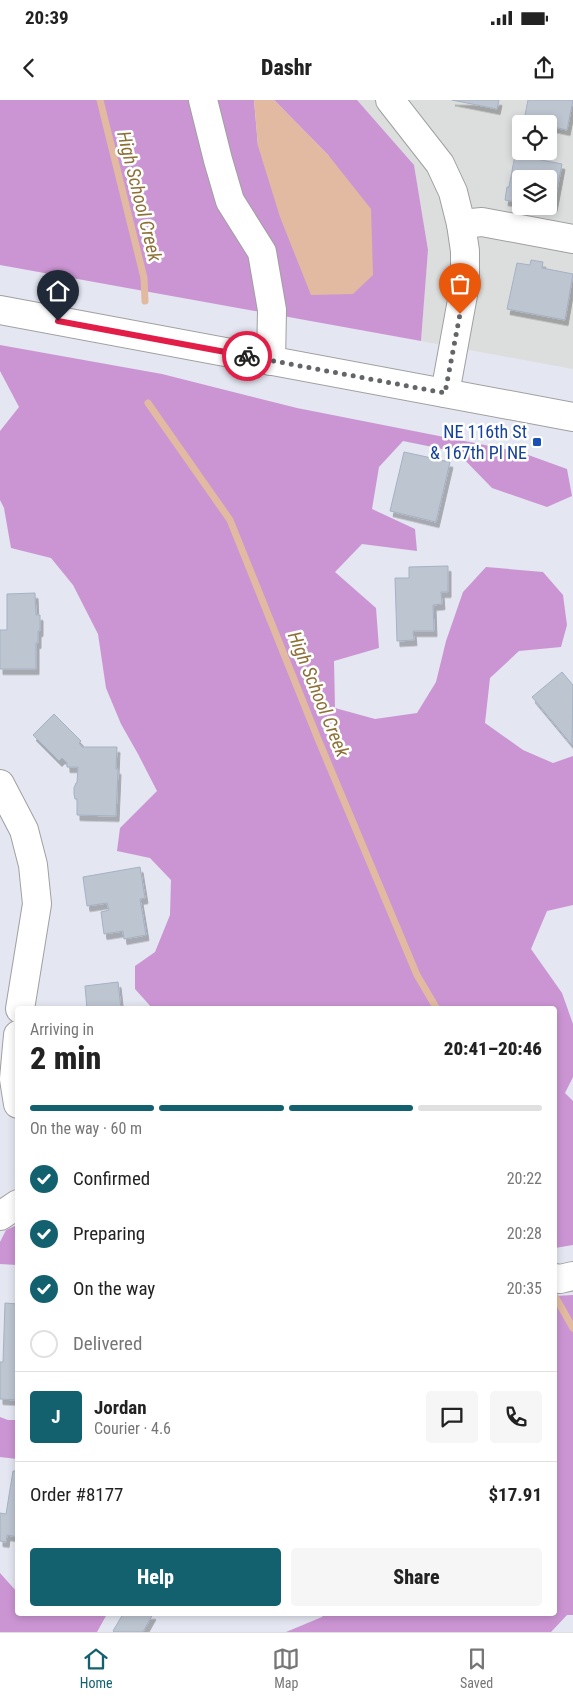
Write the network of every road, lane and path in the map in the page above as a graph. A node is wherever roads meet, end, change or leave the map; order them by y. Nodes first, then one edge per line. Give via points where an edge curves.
1 (204, 100) edge
2 (390, 100) edge
3 (460, 224) junction
4 (573, 239) edge
5 (0, 310) edge
6 (271, 361) junction
7 (445, 393) junction
8 (573, 416) edge
9 (0, 784) edge
10 (20, 1006) edge
11 (15, 1068) edge
12 (15, 1085) edge
13 (15, 1206) edge
14 (0, 1216) edge
15 (573, 1276) edge
16 (557, 1278) edge

1 - 6 street via 230,201 262,252 272,310
2 - 3 street via 440,164 453,192
3 - 4 street via 482,222
3 - 7 street via 465,251 465,284
5 - 6 street
6 - 7 street
7 - 8 street
9 - 10 street via 24,830 33,865 37,904
11 - 12 street
13 - 14 street
15 - 16 street

